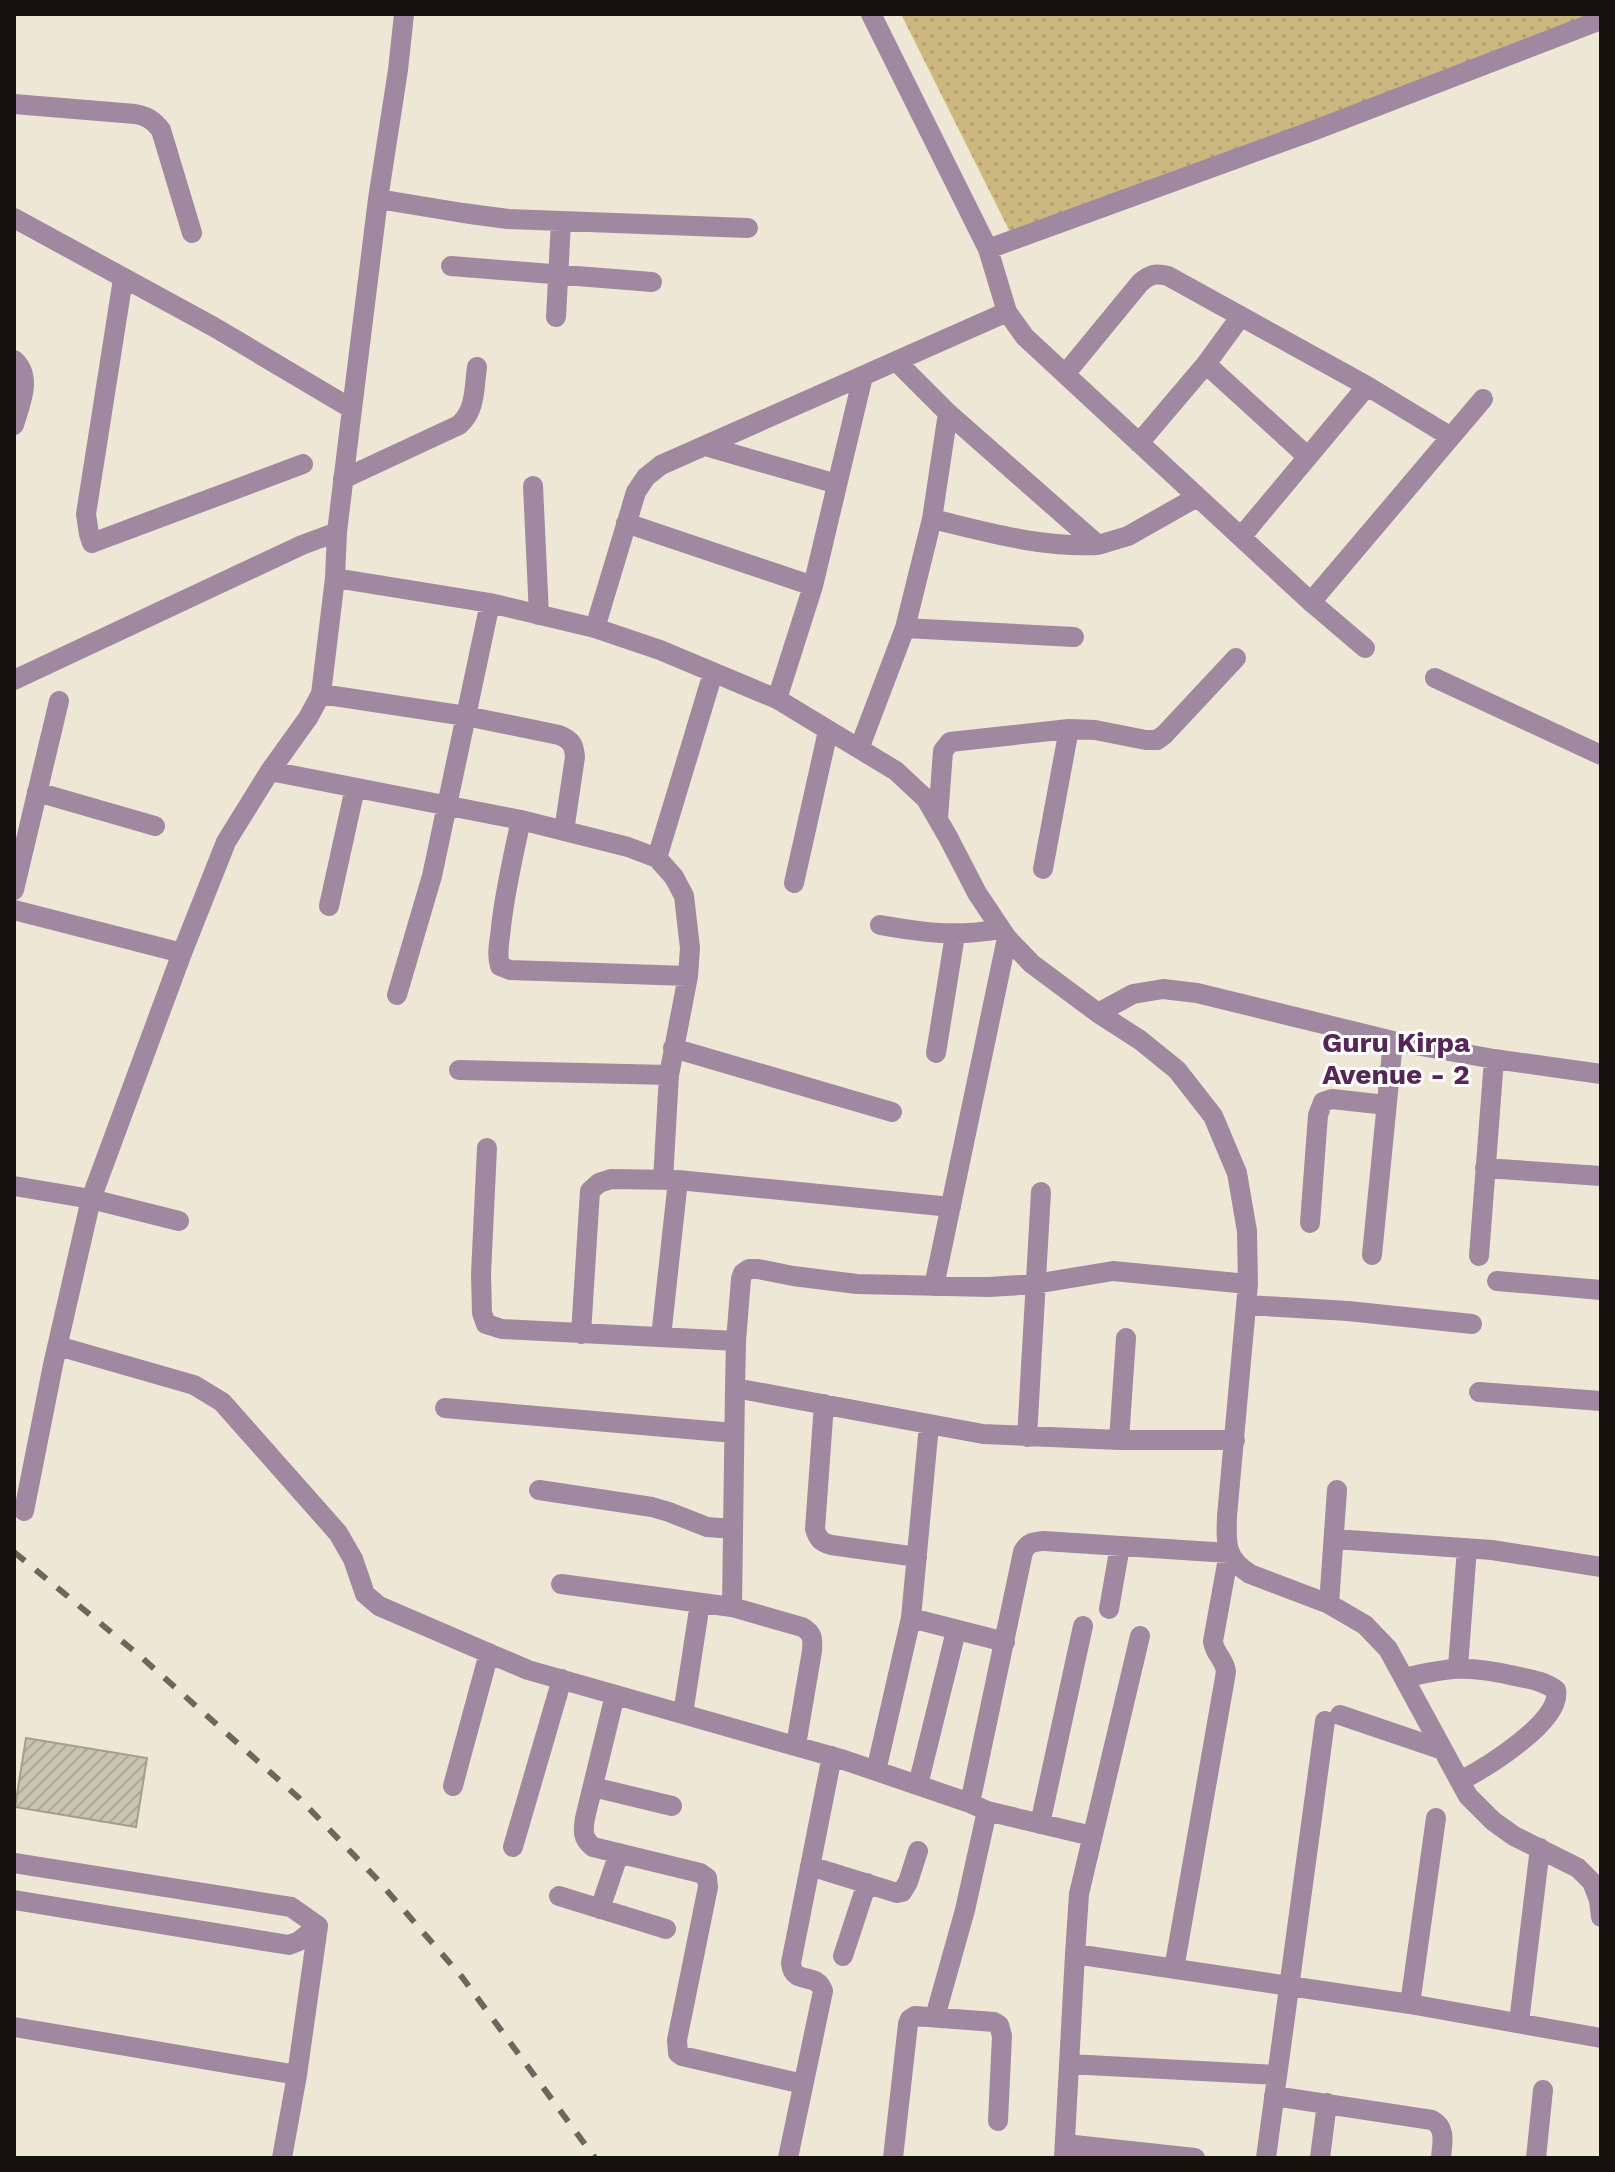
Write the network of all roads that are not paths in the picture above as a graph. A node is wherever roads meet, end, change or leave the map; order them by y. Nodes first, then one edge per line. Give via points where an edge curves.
1 (404, 14) edge
2 (871, 14) edge
3 (1601, 20) edge
4 (14, 104) edge
5 (378, 199) junction
6 (14, 218) edge
7 (561, 222) junction
8 (748, 228) dead end
9 (192, 233) dead end
10 (988, 249) junction
11 (451, 266) dead end
12 (559, 275) junction
13 (123, 279) junction
14 (652, 282) dead end
15 (1007, 312) junction
16 (1241, 316) junction
17 (556, 317) dead end
18 (14, 360) edge
19 (896, 361) junction
20 (1206, 364) junction
21 (477, 367) dead end
22 (1066, 373) junction
23 (863, 376) junction
24 (1367, 386) junction
25 (1483, 399) dead end
26 (352, 409) junction
27 (948, 413) junction
28 (14, 425) edge
29 (1451, 437) junction
30 (1139, 443) junction
31 (705, 446) junction
32 (1308, 457) junction
33 (303, 464) dead end
34 (343, 479) junction
35 (837, 484) junction
36 (533, 486) dead end
37 (1197, 497) junction
38 (932, 519) junction
39 (626, 523) junction
40 (337, 532) junction
41 (1241, 537) junction
42 (1098, 545) junction
43 (335, 578) junction
44 (813, 586) junction
45 (1311, 602) junction
46 (490, 603) junction
47 (539, 615) junction
48 (595, 628) junction
49 (905, 628) junction
50 (1074, 637) dead end
51 (1365, 648) dead end
52 (1236, 658) dead end
53 (713, 673) junction
54 (1435, 678) dead end
55 (14, 680) edge
56 (321, 694) junction
57 (777, 699) junction
58 (59, 701) dead end
59 (466, 716) junction
60 (1069, 729) junction
61 (828, 731) junction
62 (859, 749) junction
63 (1601, 755) edge
64 (270, 771) junction
65 (355, 788) junction
66 (37, 792) junction
67 (447, 805) junction
68 (938, 819) junction
69 (521, 820) junction
70 (155, 826) dead end
71 (564, 831) junction
72 (657, 858) junction
73 (1043, 869) dead end
74 (794, 883) dead end
75 (14, 890) edge
76 (329, 906) dead end
77 (14, 910) edge
78 (880, 925) dead end
79 (1004, 934) junction
80 (955, 935) junction
81 (182, 953) junction
82 (688, 976) junction
83 (397, 995) dead end
84 (1098, 1013) junction
85 (1393, 1041) junction
86 (673, 1048) junction
87 (936, 1053) dead end
88 (1494, 1059) junction
89 (459, 1070) dead end
90 (1601, 1074) edge
91 (669, 1075) junction
92 (1386, 1105) junction
93 (892, 1112) dead end
94 (487, 1148) dead end
95 (1485, 1168) junction
96 (1601, 1176) edge
97 (671, 1180) junction
98 (14, 1186) edge
99 (1041, 1192) dead end
100 (91, 1199) junction
101 (951, 1207) junction
102 (179, 1221) dead end
103 (1310, 1223) dead end
104 (1372, 1255) dead end
105 (1479, 1256) dead end
106 (1497, 1281) dead end
107 (1035, 1284) junction
108 (934, 1286) junction
109 (1601, 1290) edge
110 (1248, 1294) junction
111 (1472, 1324) dead end
112 (581, 1334) junction
113 (661, 1337) junction
114 (1126, 1338) dead end
115 (736, 1341) junction
116 (58, 1346) junction
117 (735, 1388) junction
118 (1479, 1392) dead end
119 (1601, 1401) edge
120 (824, 1404) junction
121 (445, 1408) dead end
122 (929, 1425) junction
123 (734, 1433) junction
124 (1027, 1437) junction
125 (1119, 1440) junction
126 (1235, 1440) junction
127 (539, 1490) dead end
128 (1337, 1490) dead end
129 (24, 1511) dead end
130 (733, 1529) junction
131 (1334, 1539) junction
132 (1120, 1546) junction
133 (1467, 1548) junction
134 (1229, 1553) junction
135 (917, 1557) junction
136 (1601, 1567) edge
137 (561, 1584) dead end
138 (700, 1603) junction
139 (1329, 1604) junction
140 (732, 1607) junction
141 (1109, 1609) dead end
142 (911, 1618) junction
143 (1083, 1626) dead end
144 (956, 1631) junction
145 (1140, 1636) dead end
146 (1005, 1642) junction
147 (489, 1653) junction
148 (1458, 1667) junction
149 (1404, 1678) junction
150 (562, 1679) junction
151 (615, 1695) junction
152 (683, 1714) junction
153 (796, 1745) junction
154 (1443, 1750) junction
155 (832, 1756) junction
156 (876, 1771) junction
157 (1460, 1781) junction
158 (918, 1785) junction
159 (453, 1786) dead end
160 (593, 1787) junction
161 (672, 1806) dead end
162 (978, 1807) junction
163 (1436, 1818) dead end
164 (1040, 1824) junction
165 (1092, 1836) junction
166 (513, 1847) dead end
167 (1540, 1848) junction
168 (918, 1851) dead end
169 (619, 1853) junction
170 (14, 1863) edge
171 (810, 1866) junction
172 (867, 1883) junction
173 (559, 1896) dead end
174 (14, 1900) edge
175 (1600, 1905) edge
176 (600, 1909) junction
177 (318, 1926) junction
178 (666, 1929) dead end
179 (1075, 1954) junction
180 (843, 1956) dead end
181 (1174, 1969) junction
182 (1291, 1987) junction
183 (1410, 2004) junction
184 (935, 2017) junction
185 (1519, 2022) junction
186 (14, 2027) edge
187 (1601, 2038) edge
188 (1069, 2064) junction
189 (297, 2075) junction
190 (1277, 2075) junction
191 (803, 2084) junction
192 (1543, 2090) dead end
193 (1274, 2096) junction
194 (1327, 2103) junction
195 (998, 2121) dead end
196 (1064, 2151) edge
197 (282, 2158) edge
198 (788, 2158) edge
199 (893, 2158) edge
200 (1195, 2158) edge
201 (1266, 2158) edge
202 (1320, 2158) edge
203 (1441, 2158) edge
204 (1536, 2158) edge

1 - 5 street
2 - 10 street
3 - 10 street
4 - 9 street via 135,114 154,121
5 - 7 street
5 - 26 street
6 - 13 street
7 - 8 street
7 - 12 street
10 - 15 street
11 - 12 street
12 - 14 street
12 - 17 street
13 - 26 street
13 - 33 street via 86,514 92,543
15 - 19 street
15 - 22 street via 1025,337
16 - 20 street
16 - 22 street via 1157,273 1148,276
16 - 24 street
18 - 28 street via 24,377
19 - 23 street
19 - 27 street
20 - 30 street
20 - 32 street
21 - 34 street via 472,405 459,425
22 - 30 street
23 - 31 street
23 - 35 street
24 - 29 street
24 - 32 street
25 - 29 street
26 - 34 street
27 - 38 street
27 - 42 street
29 - 45 street
30 - 37 street
31 - 35 street
31 - 39 street via 646,477
32 - 41 street
34 - 40 street
35 - 44 street
36 - 47 street
37 - 41 street
37 - 42 street via 1128,536
38 - 42 street via 1038,543
38 - 49 street
39 - 44 street
39 - 48 street
40 - 43 street
40 - 55 street
41 - 45 street
43 - 46 street
43 - 56 street
44 - 57 street
45 - 51 street
46 - 47 street
46 - 59 street
47 - 48 street
48 - 53 street
49 - 50 street
49 - 62 street
52 - 60 street via 1157,740
53 - 57 street
53 - 72 street
54 - 63 street
56 - 59 street
56 - 64 street
57 - 61 street
58 - 66 street
59 - 67 street
59 - 71 street via 570,740 575,757
60 - 68 street via 950,742 943,751
60 - 73 street
61 - 62 street
61 - 74 street
62 - 68 street via 896,771 926,799
64 - 65 street
64 - 81 street via 226,842
65 - 67 street
65 - 76 street
66 - 70 street
66 - 75 street
67 - 69 street
67 - 83 street
68 - 79 street
69 - 71 street
69 - 82 street via 503,908 498,960 504,969
71 - 72 street
72 - 82 street via 684,896
77 - 81 street
78 - 80 street
79 - 80 street
79 - 84 street via 1032,964
79 - 101 street
80 - 87 street
81 - 100 street
82 - 86 street
84 - 85 street via 1133,994 1174,990
84 - 110 street via 1177,1070 1213,1116 1237,1173 1247,1231
85 - 88 street
85 - 92 street
86 - 91 street
86 - 93 street
88 - 90 street
88 - 95 street
89 - 91 street
91 - 97 street
92 - 103 street via 1323,1102
92 - 104 street
94 - 112 street via 481,1274 486,1324
95 - 96 street
95 - 105 street
97 - 101 street
97 - 112 street via 611,1179 590,1191
97 - 113 street
98 - 100 street
99 - 107 street
100 - 102 street
100 - 116 street
101 - 108 street
106 - 109 street
107 - 108 street
107 - 110 street via 1113,1271
107 - 124 street
108 - 115 street via 857,1284 749,1269 741,1279
110 - 111 street
110 - 126 street
112 - 113 street
113 - 115 street
114 - 125 street
115 - 117 street
116 - 129 street
116 - 147 street via 209,1393 338,1533 371,1600
117 - 120 street
117 - 123 street
118 - 119 street
120 - 122 street
120 - 135 street via 817,1536 831,1545
121 - 123 street
122 - 124 street
122 - 135 street
123 - 130 street
124 - 125 street
125 - 126 street
126 - 134 street
127 - 130 street via 652,1507 707,1527
128 - 131 street
130 - 140 street
131 - 133 street
131 - 139 street
132 - 134 street
132 - 141 street
132 - 146 street via 1044,1541 1027,1545
133 - 136 street
133 - 148 street
134 - 139 street via 1250,1574
134 - 181 street via 1213,1641 1226,1672
135 - 142 street
137 - 138 street
138 - 140 street
138 - 152 street
139 - 149 street via 1365,1625 1388,1649
140 - 153 street via 810,1632 812,1651
142 - 144 street
142 - 156 street
143 - 164 street
144 - 146 street
144 - 158 street
145 - 165 street
146 - 162 street
147 - 150 street
147 - 159 street
148 - 149 street
148 - 157 street via 1549,1684 1558,1697 1512,1749
149 - 154 street
150 - 151 street
150 - 166 street
151 - 152 street
151 - 160 street
152 - 153 street
153 - 155 street
154 - 157 street
154 - 182 street via 1332,1718
155 - 156 street
155 - 171 street
156 - 158 street
157 - 167 street via 1493,1821
158 - 162 street
160 - 161 street
160 - 169 street via 585,1840
162 - 164 street
162 - 184 street via 965,1910
163 - 183 street
164 - 165 street
165 - 179 street via 1079,1894
167 - 175 street via 1578,1868 1592,1882
167 - 185 street
168 - 172 street via 902,1892
169 - 176 street
169 - 191 street via 707,1878 678,2053
170 - 177 street via 291,1907
171 - 172 street
171 - 191 street via 791,1970 817,1981 823,1991
172 - 180 street
173 - 176 street
174 - 177 street via 289,1945
176 - 178 street
177 - 189 street
179 - 181 street
179 - 188 street
181 - 182 street
182 - 183 street
182 - 190 street
183 - 185 street
184 - 195 street via 999,2025
184 - 199 street via 915,2016 908,2024
185 - 187 street
186 - 189 street
188 - 190 street
188 - 196 street
189 - 197 street
190 - 193 street
191 - 198 street
192 - 204 street
193 - 194 street
193 - 201 street
194 - 202 street
194 - 203 street via 1432,2120 1442,2132
196 - 200 street

